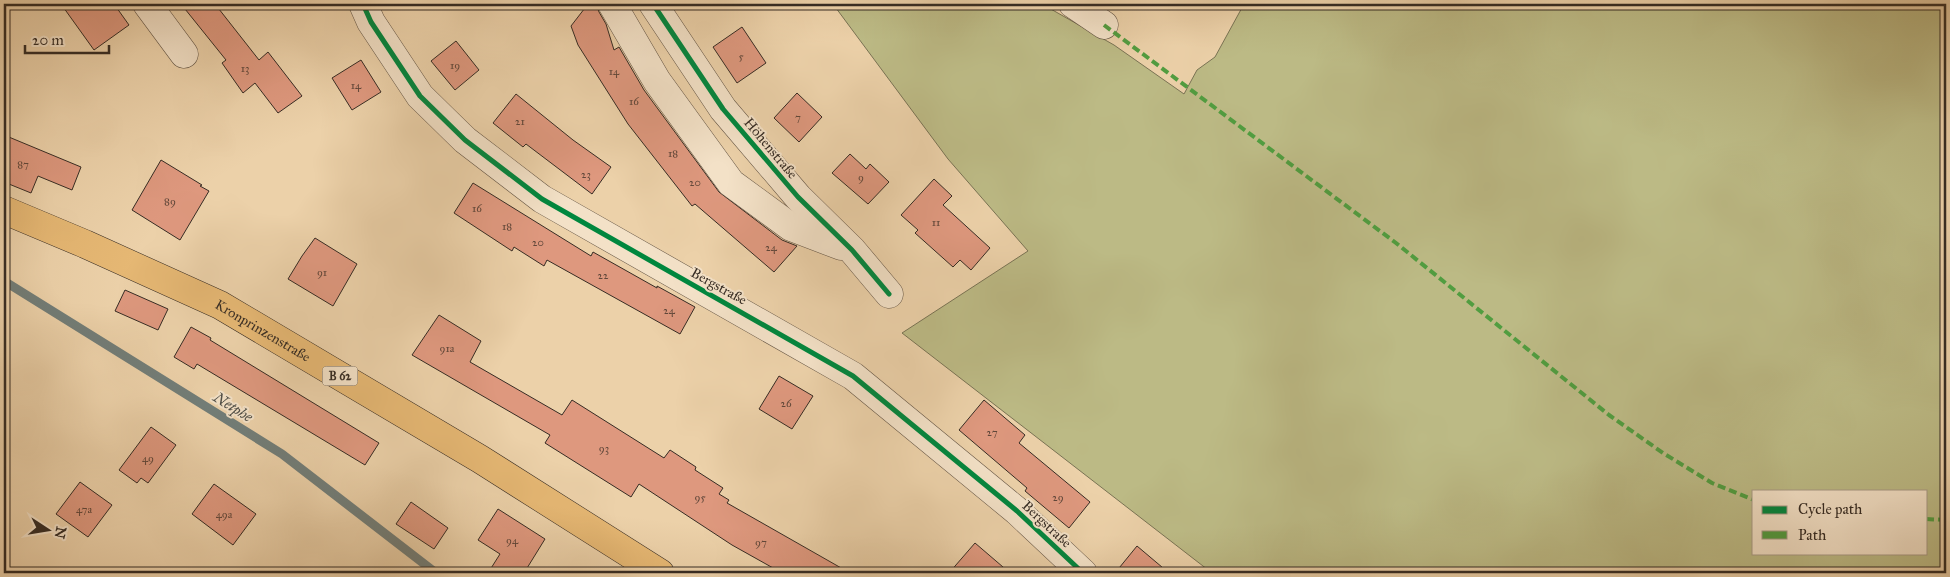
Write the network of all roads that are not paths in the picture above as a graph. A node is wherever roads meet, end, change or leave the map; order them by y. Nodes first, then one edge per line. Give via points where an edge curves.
1 (147, 4) edge
2 (363, 4) edge
3 (612, 4) edge
4 (653, 4) edge
5 (1074, 4) edge
6 (1104, 25) dead end
7 (184, 54) dead end
8 (4, 210) edge
9 (852, 250) junction
10 (889, 294) dead end
11 (660, 573) edge
12 (1083, 573) edge

1 - 7 street
2 - 12 street, Bergstraße via 371,22 420,96 465,140 542,199 853,376 1017,511
3 - 9 street, Höhenstraße via 657,81 731,183 791,227
4 - 9 street, Höhenstraße via 723,109 798,197
5 - 6 street
8 - 11 main road, Kronprinzenstraße / B 62 via 220,305 480,459
9 - 10 street, Höhenstraße

